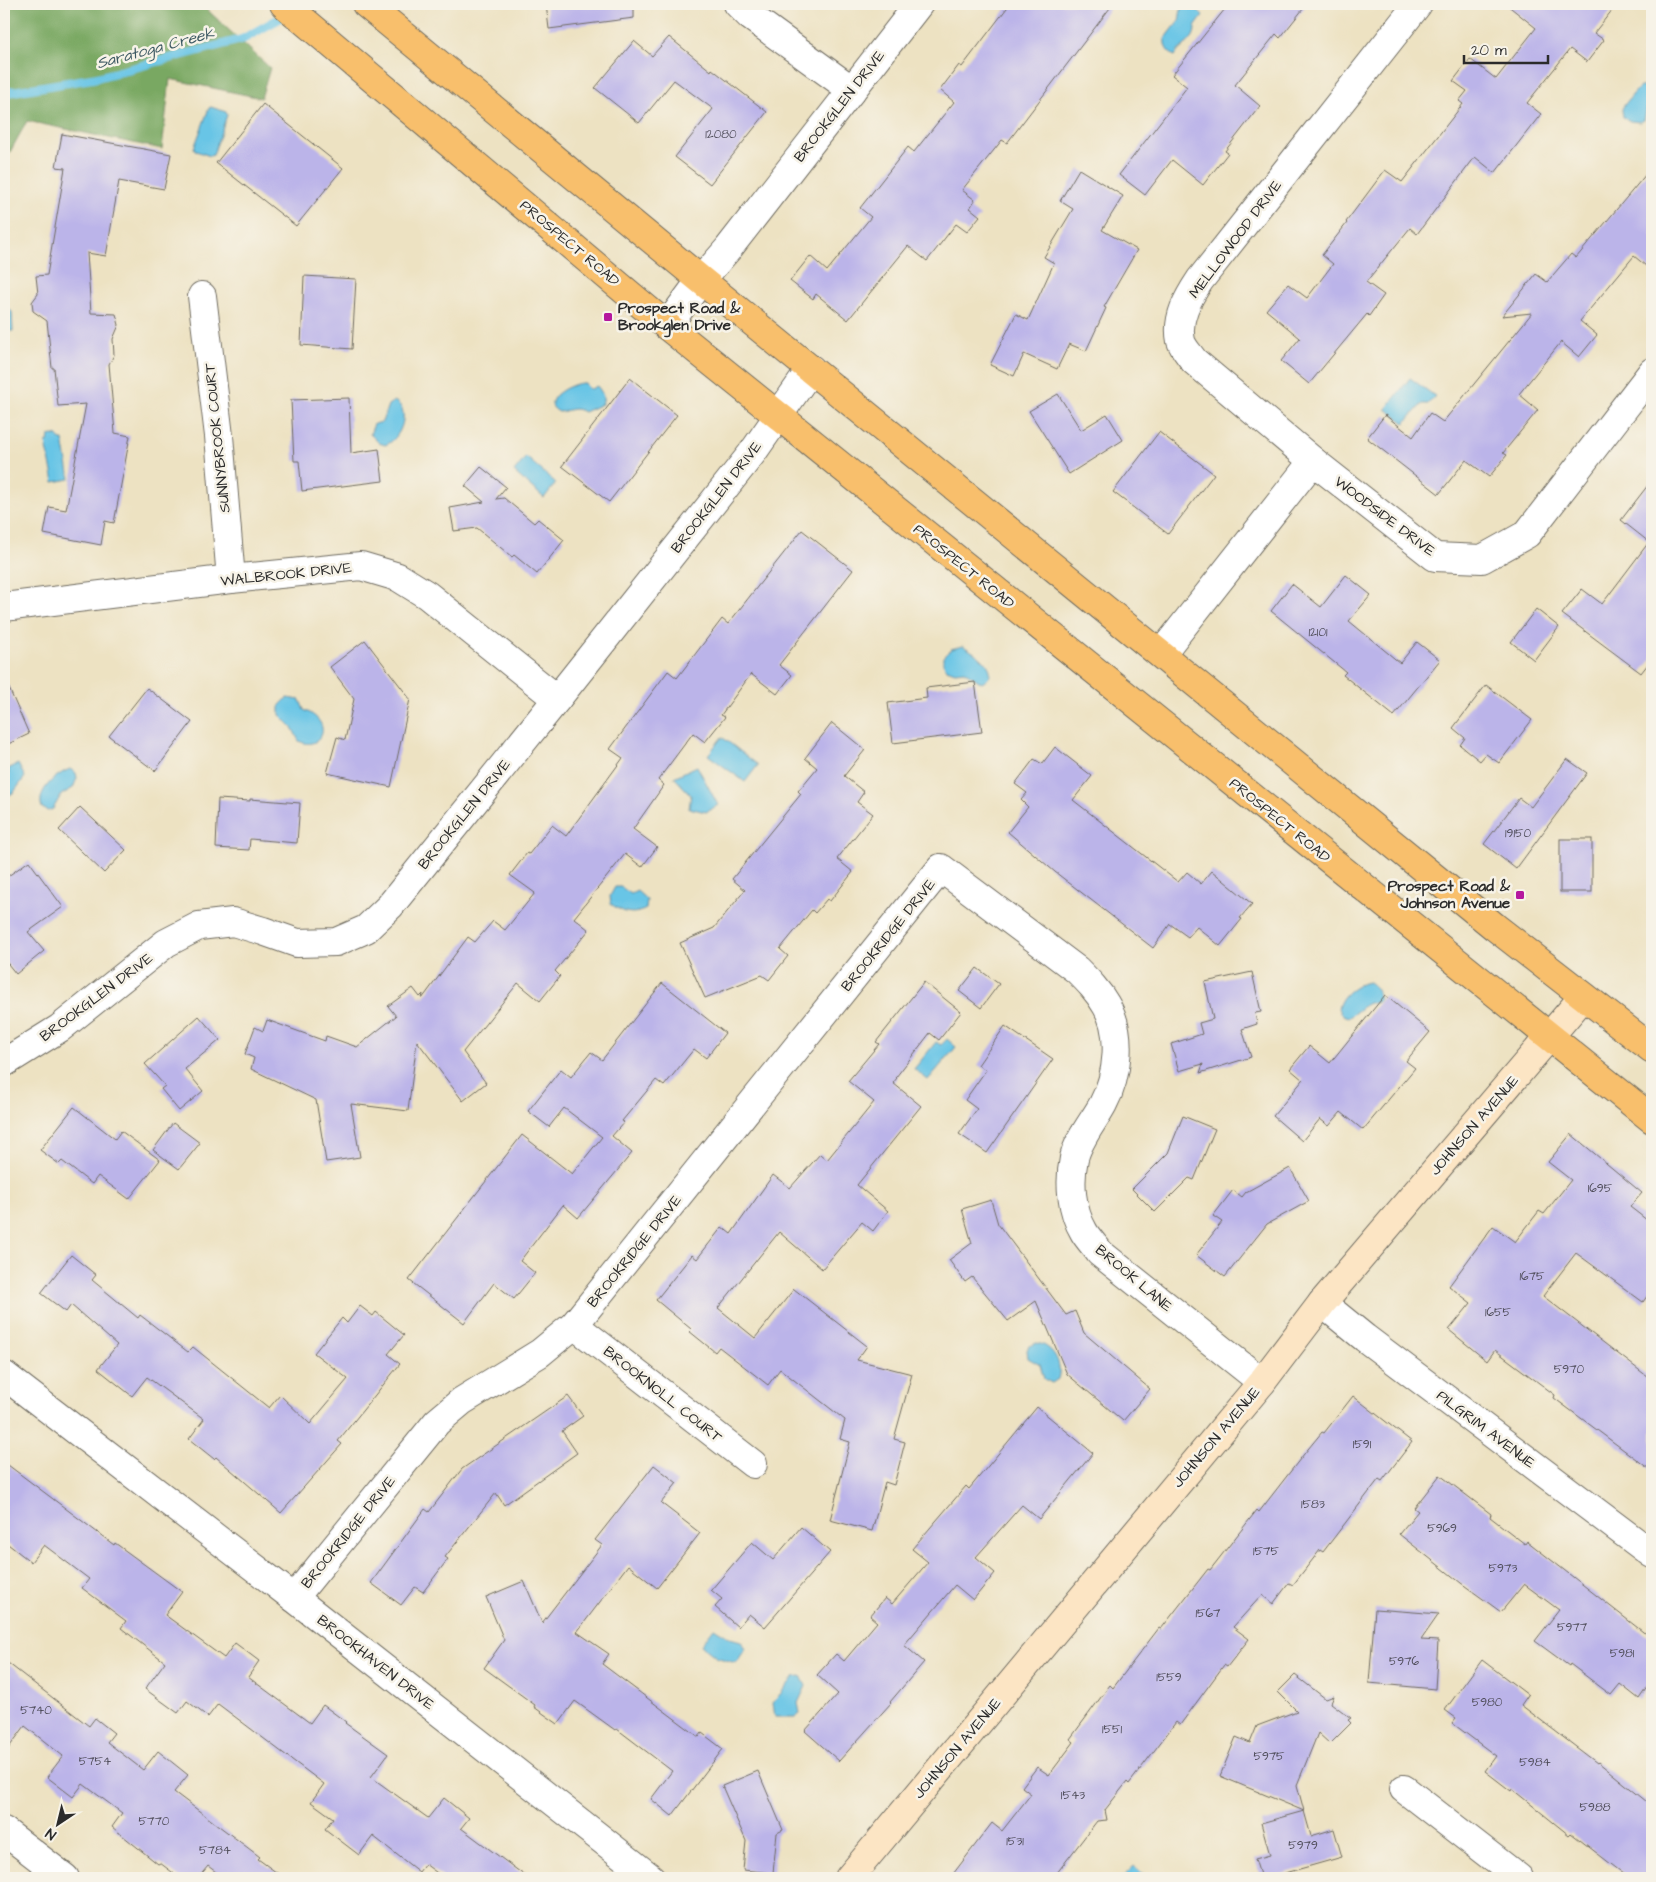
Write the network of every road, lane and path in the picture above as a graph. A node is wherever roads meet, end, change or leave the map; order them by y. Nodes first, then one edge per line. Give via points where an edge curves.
1 (284, 4) edge
2 (366, 4) edge
3 (738, 4) edge
4 (919, 4) edge
5 (1418, 4) edge
6 (852, 90) junction
7 (702, 280) junction
8 (202, 296) dead end
9 (667, 326) junction
10 (811, 369) junction
11 (1652, 372) edge
12 (778, 416) junction
13 (1313, 461) junction
14 (231, 580) junction
15 (4, 607) edge
16 (1161, 654) junction
17 (557, 699) junction
18 (941, 868) joint
19 (1584, 996) junction
20 (1550, 1036) junction
21 (1652, 1049) edge
22 (4, 1063) edge
23 (1652, 1119) edge
24 (1322, 1303) junction
25 (574, 1325) junction
26 (4, 1375) edge
27 (1262, 1382) junction
28 (753, 1464) dead end
29 (1652, 1554) edge
30 (294, 1598) junction
31 (1404, 1789) dead end
32 (4, 1831) edge
33 (65, 1878) edge
34 (651, 1878) edge
35 (850, 1878) edge
36 (1519, 1878) edge

1 - 9 main road, PROSPECT ROAD
2 - 7 main road
3 - 6 street
4 - 6 street, BROOKGLEN DRIVE
5 - 13 street, MELLOWOOD DRIVE via 1200,280 1180,320 1181,343 1194,361
6 - 7 street, BROOKGLEN DRIVE
7 - 9 street, BROOKGLEN DRIVE
7 - 10 main road
8 - 14 street, SUNNYBROOK COURT via 219,436
9 - 12 main road, PROSPECT ROAD
10 - 12 street, BROOKGLEN DRIVE
10 - 16 main road
11 - 13 street, WOODSIDE DRIVE via 1527,534 1482,560 1435,557
12 - 17 street, BROOKGLEN DRIVE
12 - 20 main road, PROSPECT ROAD
13 - 16 street
14 - 15 street, WALBROOK DRIVE
14 - 17 street, WALBROOK DRIVE via 361,566 398,577 427,595
16 - 19 main road
17 - 22 street, BROOKGLEN DRIVE via 390,906 366,929 336,942 297,943 233,922 200,926 166,943 60,1028
18 - 25 street, BROOKRIDGE DRIVE
18 - 27 street, BROOK LANE via 1077,970 1107,1007 1115,1034 1116,1063 1109,1092 1074,1156 1071,1183 1075,1211 1084,1233 1100,1253
19 - 20 street, JOHNSON AVENUE
19 - 21 main road
20 - 23 main road, PROSPECT ROAD
20 - 24 street, JOHNSON AVENUE
24 - 27 street, JOHNSON AVENUE
24 - 29 street, PILGRIM AVENUE
25 - 28 street, BROOKNOLL COURT
25 - 30 street, BROOKRIDGE DRIVE via 540,1353 462,1401 437,1422
26 - 30 street, BROOKHAVEN DRIVE
27 - 35 street, JOHNSON AVENUE
30 - 34 street, BROOKHAVEN DRIVE
31 - 36 street
32 - 33 street

